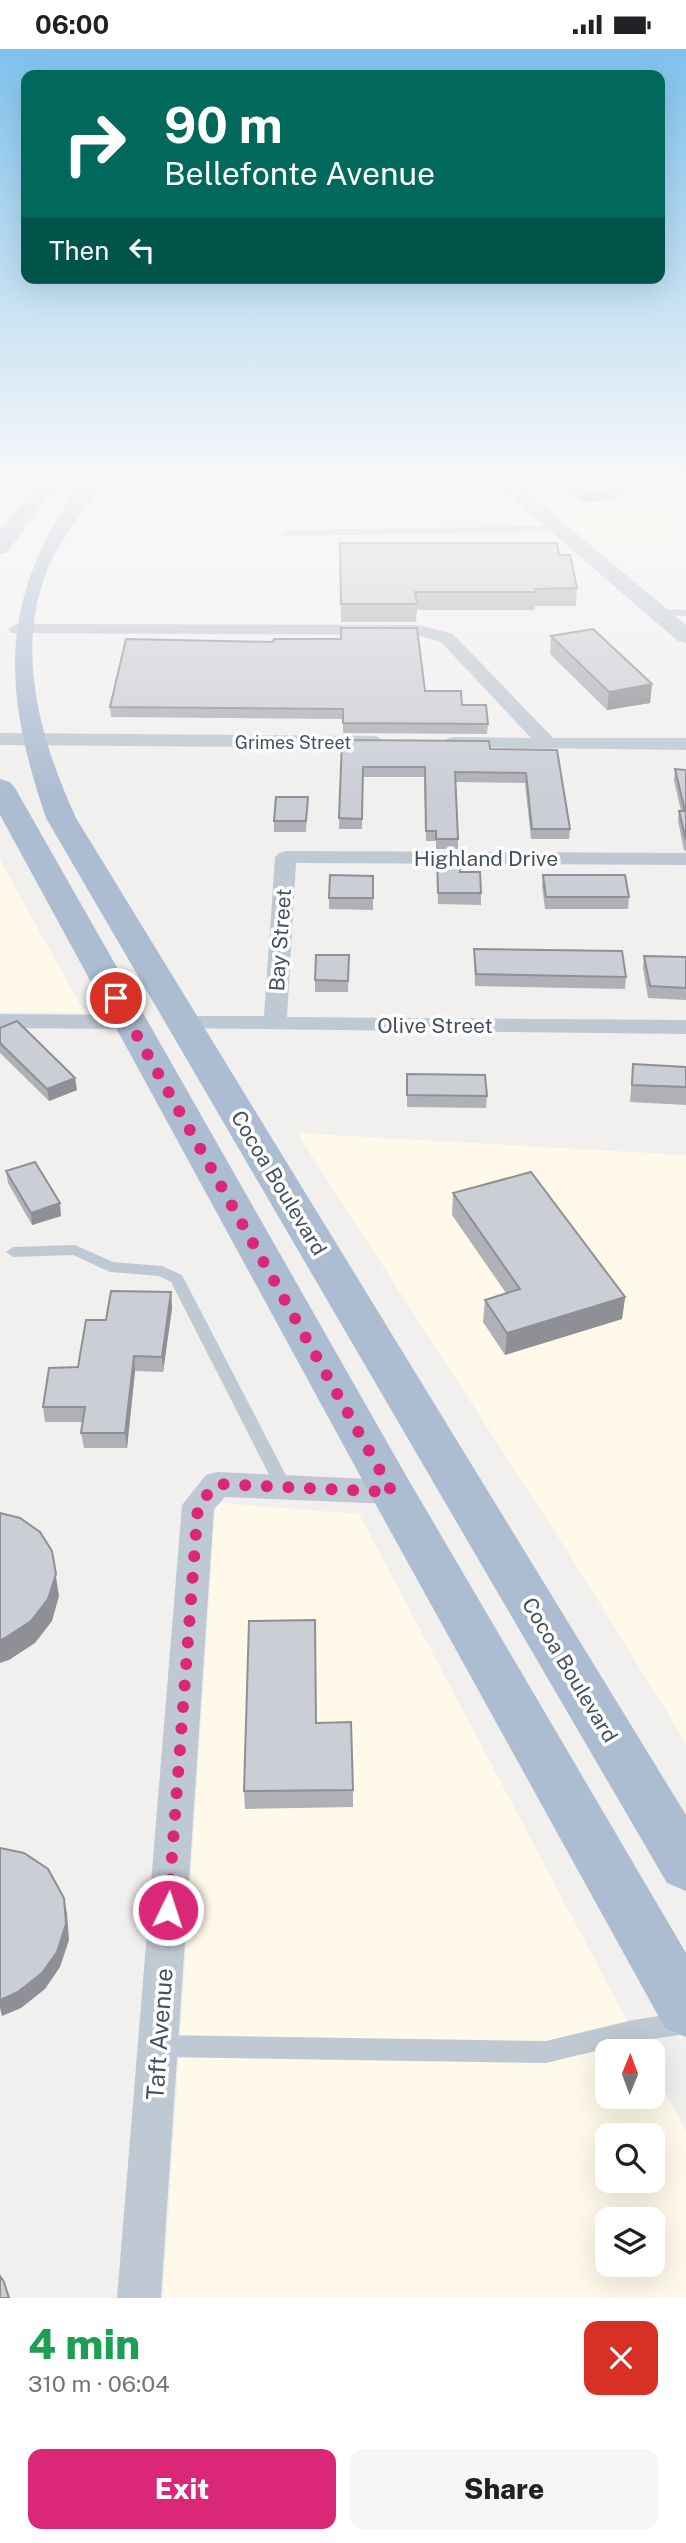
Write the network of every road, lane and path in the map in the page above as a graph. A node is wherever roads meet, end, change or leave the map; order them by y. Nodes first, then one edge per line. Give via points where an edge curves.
1 (30, 584) edge
2 (625, 584) edge
3 (658, 612) junction
4 (686, 613) edge
5 (17, 629) junction
6 (686, 636) edge
7 (13, 740) edge
8 (394, 742) edge
9 (436, 742) edge
10 (547, 743) junction
11 (686, 744) edge
12 (0, 788) edge
13 (286, 857) joint
14 (686, 859) edge
15 (48, 877) junction
16 (0, 1021) edge
17 (129, 1022) junction
18 (184, 1023) junction
19 (275, 1024) junction
20 (686, 1027) edge
21 (317, 1248) junction
22 (13, 1252) dead end
23 (284, 1487) junction
24 (392, 1492) junction
25 (686, 1865) edge
26 (686, 2008) edge
27 (686, 2023) edge
28 (158, 2046) junction
29 (139, 2298) edge

1 - 5 main road, Cocoa Boulevard
2 - 3 street
3 - 4 lane
3 - 6 street
5 - 7 main road, Cocoa Boulevard
5 - 10 street via 418,630 447,638
7 - 8 street, Grimes Street
7 - 18 main road, Cocoa Boulevard
9 - 10 street
10 - 11 street
12 - 15 main road
13 - 14 street, Highland Drive
13 - 19 street, Bay Street
15 - 17 main road
15 - 18 main road via 84,901 144,1002 164,1018
16 - 17 street
17 - 21 main road via 173,1039 264,1191
17 - 24 main road
18 - 19 street, Olive Street
18 - 21 main road, Cocoa Boulevard
19 - 20 street, Olive Street
21 - 25 main road, Cocoa Boulevard
22 - 23 lane via 75,1250 110,1268 162,1272 177,1279
23 - 24 street
23 - 28 street, Taft Avenue via 217,1484 198,1505
24 - 26 main road
27 - 28 lane via 546,2052
28 - 29 street, Taft Avenue

